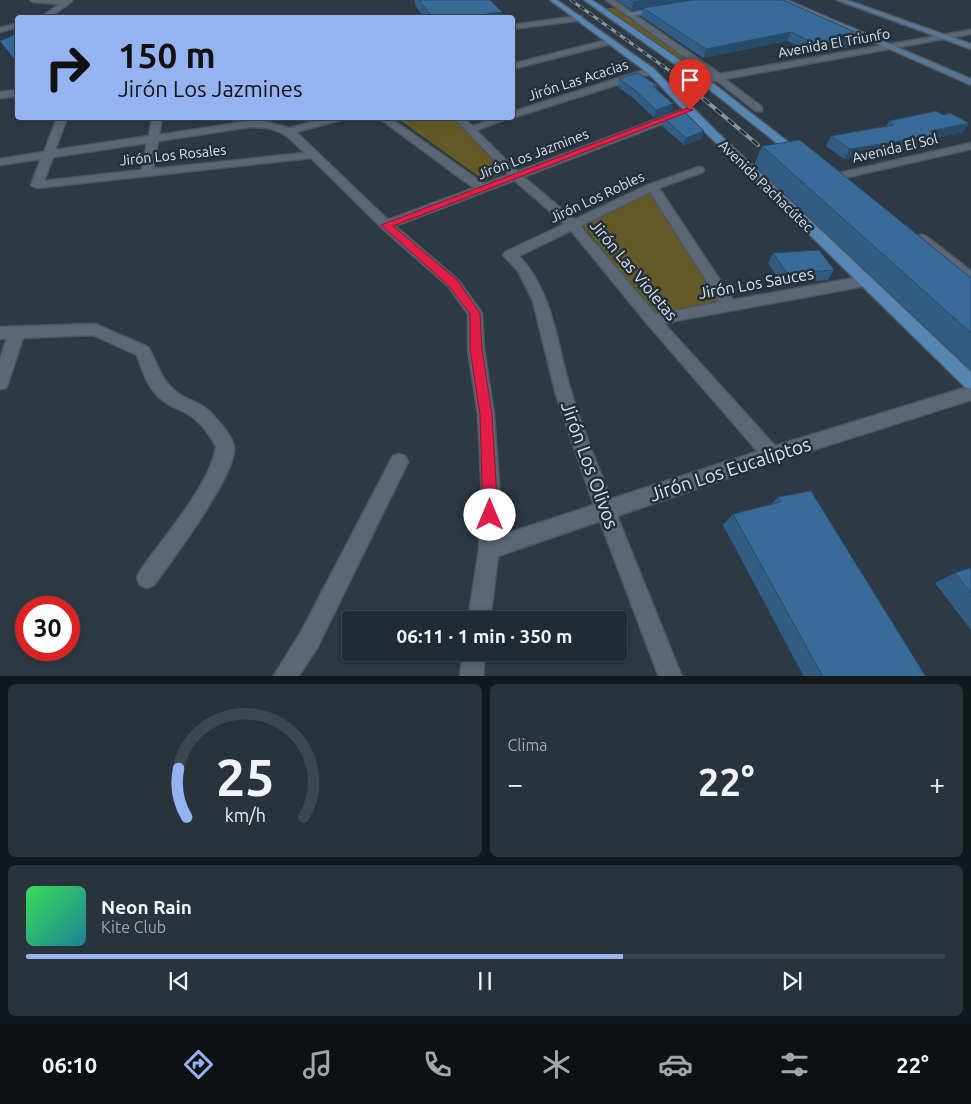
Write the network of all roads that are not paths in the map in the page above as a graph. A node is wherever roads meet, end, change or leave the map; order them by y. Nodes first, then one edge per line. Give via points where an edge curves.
1 (33, 0) edge
2 (553, 0) edge
3 (586, 0) edge
4 (609, 0) edge
5 (781, 0) edge
6 (840, 0) edge
7 (69, 1) edge
8 (668, 8) edge
9 (629, 14) junction
10 (48, 15) edge
11 (579, 18) junction
12 (15, 26) edge
13 (515, 27) edge
14 (0, 30) edge
15 (971, 32) edge
16 (656, 33) junction
17 (944, 37) junction
18 (611, 41) junction
19 (890, 46) junction
20 (657, 48) junction
21 (971, 48) edge
22 (515, 65) edge
23 (651, 71) junction
24 (718, 78) junction
25 (703, 80) junction
26 (971, 82) edge
27 (15, 93) edge
28 (0, 95) edge
29 (760, 109) dead end
30 (690, 110) junction
31 (515, 114) edge
32 (61, 120) edge
33 (157, 120) edge
34 (256, 120) edge
35 (331, 120) edge
36 (387, 120) edge
37 (461, 120) edge
38 (497, 120) edge
39 (470, 128) junction
40 (290, 131) junction
41 (154, 138) junction
42 (971, 146) edge
43 (48, 155) junction
44 (313, 155) junction
45 (803, 160) edge
46 (0, 162) edge
47 (699, 170) dead end
48 (147, 173) junction
49 (843, 175) junction
50 (516, 176) junction
51 (822, 176) joint
52 (652, 187) junction
53 (857, 187) edge
54 (483, 189) junction
55 (841, 192) edge
56 (386, 225) junction
57 (573, 225) junction
58 (916, 234) edge
59 (510, 255) joint
60 (971, 278) edge
61 (865, 281) junction
62 (730, 306) junction
63 (653, 320) junction
64 (17, 332) junction
65 (0, 333) edge
66 (971, 382) edge
67 (0, 383) edge
68 (971, 393) edge
69 (772, 455) junction
70 (398, 462) dead end
71 (607, 510) junction
72 (490, 549) junction
73 (147, 578) dead end
74 (480, 611) edge
75 (473, 661) edge
76 (284, 676) edge
77 (471, 676) edge
78 (671, 676) edge

1 - 7 street
2 - 11 main road, Avenida Pachacútec
3 - 20 main road
4 - 9 street
5 - 19 main road
6 - 17 main road
7 - 10 street
8 - 9 main road
9 - 16 street
11 - 13 street
11 - 18 main road, Avenida Pachacútec
12 - 14 street
15 - 17 street, Avenida El Triunfo
16 - 20 main road
16 - 24 street
17 - 19 street, Avenida El Triunfo
17 - 21 main road
18 - 22 street
18 - 23 main road, Avenida Pachacútec
19 - 24 street, Avenida El Triunfo
19 - 26 main road
20 - 25 main road
23 - 30 main road, Avenida Pachacútec
23 - 31 street, Jirón Las Acacias
24 - 25 street, Avenida El Triunfo
24 - 29 street
25 - 45 main road
27 - 28 street
30 - 50 street, Jirón Los Jazmines
30 - 61 main road, Avenida Pachacútec
32 - 43 street
33 - 41 street
34 - 40 street
34 - 41 street
35 - 40 street
36 - 54 street
37 - 39 street, Jirón Las Violetas
38 - 39 street
39 - 50 street, Jirón Las Violetas
40 - 44 street
41 - 43 street
41 - 48 street
42 - 49 street, Avenida El Sol
43 - 46 street
43 - 48 street, Jirón Los Rosales via 37,184
44 - 48 street, Jirón Los Rosales
44 - 56 street
47 - 52 street, Jirón Los Robles
49 - 51 street, Avenida El Sol
49 - 53 street
50 - 54 street, Jirón Los Jazmines
50 - 57 street, Jirón Las Violetas
51 - 55 main road
52 - 57 street, Jirón Los Robles
52 - 62 street
54 - 56 street, Jirón Los Jazmines
56 - 72 street via 453,283 475,313 476,349 486,415
57 - 59 street, Jirón Los Robles
57 - 63 street, Jirón Las Violetas
58 - 60 street
59 - 71 street, Jirón Los Olivos via 528,275 536,293 564,395
61 - 62 street, Jirón Los Sauces
61 - 66 main road, Avenida Pachacútec
62 - 63 street, Jirón Los Sauces
63 - 69 street, Jirón Las Violetas
64 - 65 street
64 - 67 street
64 - 73 street via 95,329 143,351 152,376 171,398 198,411 225,448 223,461 209,489
68 - 69 street, Jirón Los Eucaliptos
69 - 71 street, Jirón Los Eucaliptos
70 - 76 street via 309,640
71 - 72 street, Jirón Los Eucaliptos
71 - 78 street, Jirón Los Olivos
72 - 74 street
75 - 77 street

